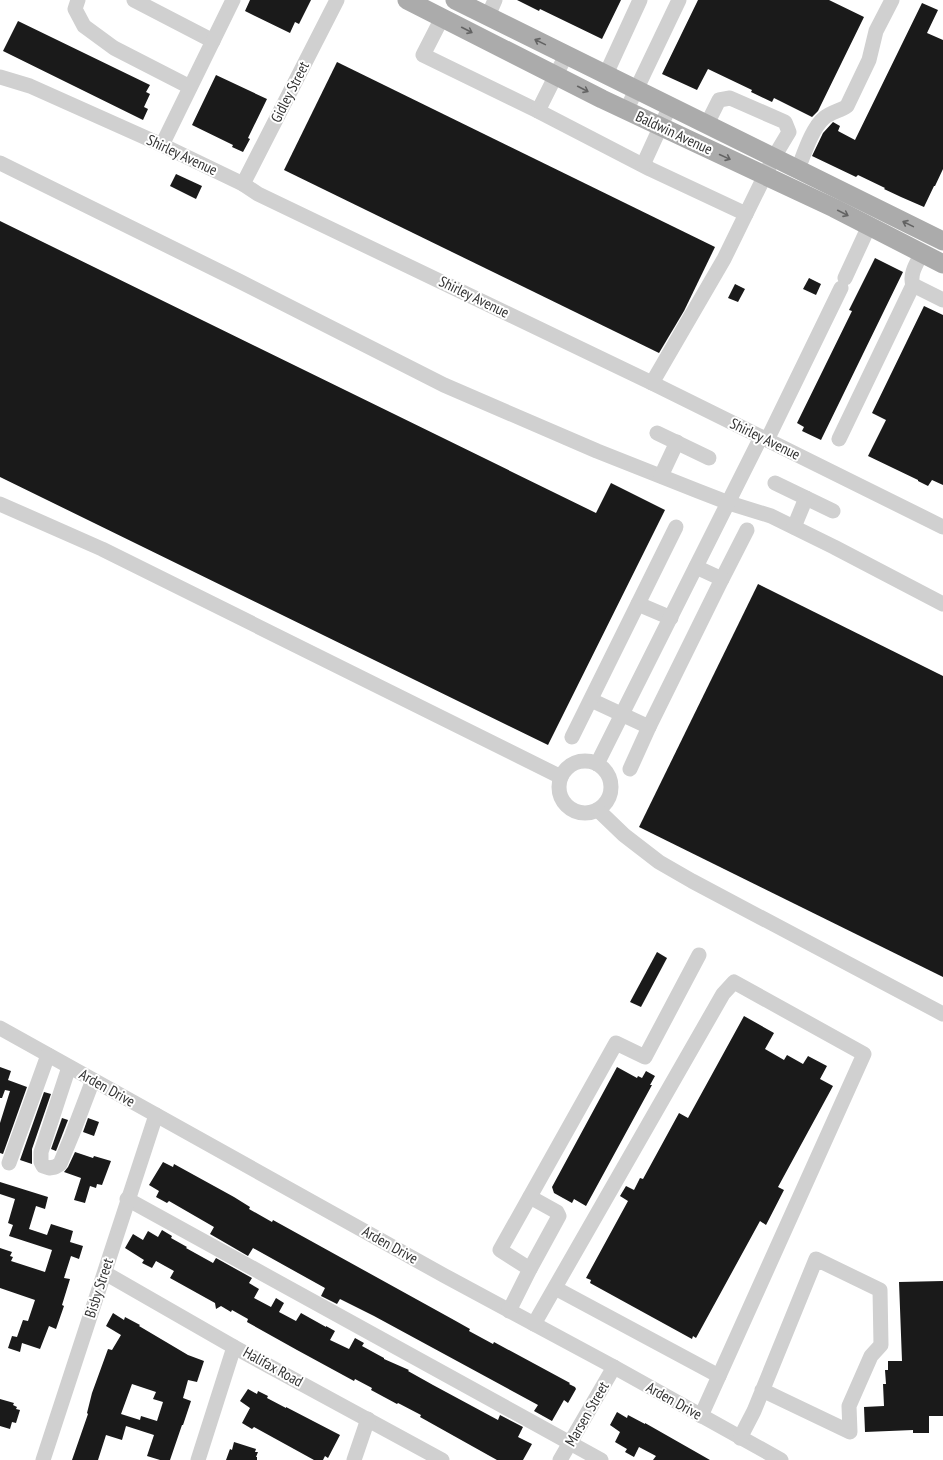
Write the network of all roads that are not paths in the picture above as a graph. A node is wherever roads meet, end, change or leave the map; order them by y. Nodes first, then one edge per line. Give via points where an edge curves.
1 (78, 0) edge
2 (134, 0) edge
3 (233, 0) edge
4 (337, 0) edge
5 (407, 0) edge
6 (455, 0) edge
7 (640, 0) edge
8 (680, 0) edge
9 (892, 0) edge
10 (492, 8) edge
11 (442, 18) junction
12 (213, 41) junction
13 (566, 55) junction
14 (606, 74) junction
15 (555, 76) junction
16 (0, 77) edge
17 (190, 87) junction
18 (636, 89) junction
19 (670, 106) junction
20 (538, 111) junction
21 (626, 111) junction
22 (707, 124) junction
23 (661, 127) junction
24 (162, 145) junction
25 (774, 157) junction
26 (0, 163) edge
27 (644, 165) junction
28 (798, 169) junction
29 (765, 176) junction
30 (243, 184) junction
31 (746, 214) junction
32 (869, 226) junction
33 (943, 241) edge
34 (922, 253) junction
35 (943, 264) edge
36 (913, 285) junction
37 (943, 300) edge
38 (652, 383) junction
39 (657, 433) dead end
40 (764, 438) junction
41 (839, 439) dead end
42 (677, 442) junction
43 (709, 458) dead end
44 (661, 476) junction
45 (774, 483) dead end
46 (806, 498) junction
47 (729, 503) junction
48 (0, 504) edge
49 (833, 511) dead end
50 (676, 527) dead end
51 (794, 527) junction
52 (943, 527) edge
53 (748, 530) dead end
54 (696, 567) junction
55 (722, 579) junction
56 (638, 604) junction
57 (943, 604) edge
58 (670, 618) junction
59 (591, 700) junction
60 (622, 714) junction
61 (649, 727) junction
62 (572, 737) dead end
63 (597, 764) junction
64 (630, 769) dead end
65 (561, 777) junction
66 (598, 810) junction
67 (699, 955) dead end
68 (943, 1014) edge
69 (0, 1028) edge
70 (48, 1055) junction
71 (69, 1067) junction
72 (92, 1080) junction
73 (156, 1115) junction
74 (9, 1163) dead end
75 (530, 1197) junction
76 (127, 1199) junction
77 (530, 1269) junction
78 (105, 1272) junction
79 (555, 1288) junction
80 (509, 1311) junction
81 (534, 1324) junction
82 (234, 1346) junction
83 (614, 1367) junction
84 (719, 1376) junction
85 (762, 1390) junction
86 (701, 1416) junction
87 (368, 1419) junction
88 (740, 1438) junction
89 (570, 1443) junction
90 (43, 1460) edge
91 (198, 1460) edge
92 (354, 1460) edge
93 (442, 1460) edge
94 (560, 1460) edge
95 (601, 1460) edge
96 (781, 1460) edge

1 - 17 street via 75,9 84,26 114,48
2 - 12 street
3 - 12 street
4 - 30 street, Gidley Street
5 - 11 main road, Baldwin Avenue
6 - 10 main road, Baldwin Avenue
7 - 14 street
8 - 18 street
9 - 28 street via 876,31 869,60 847,106 828,115 817,126
13 -> 10 main road, Baldwin Avenue
11 -> 15 main road, Baldwin Avenue
11 - 20 street via 423,55
12 - 17 street
13 - 14 main road, Baldwin Avenue
13 - 15 street
14 - 18 main road, Baldwin Avenue
15 - 20 street
15 -> 21 main road, Baldwin Avenue
16 - 24 street, Shirley Avenue via 30,86
17 - 24 street
18 - 19 main road, Baldwin Avenue
18 - 21 street
19 - 22 main road, Baldwin Avenue
19 - 23 street
20 - 27 street
21 - 23 main road, Baldwin Avenue
22 - 25 main road, Baldwin Avenue
22 - 25 street via 720,100 730,98 785,122 789,132
23 - 27 street
23 -> 29 main road, Baldwin Avenue
24 - 30 street, Shirley Avenue
25 - 28 main road, Baldwin Avenue
25 - 29 street
26 - 44 street via 444,385
27 - 31 street
33 -> 28 main road, Baldwin Avenue
29 - 31 street
29 -> 32 main road, Baldwin Avenue
30 - 38 street, Shirley Avenue via 258,194
31 - 38 street via 724,259
32 - 34 main road, Baldwin Avenue
32 - 40 street
34 - 35 main road, Baldwin Avenue
34 - 36 street via 912,274
36 - 37 street
36 - 41 street
38 - 40 street, Shirley Avenue
39 - 42 street
40 - 47 street
40 - 52 street, Shirley Avenue
42 - 43 street
42 - 44 street
44 - 47 street
45 - 46 street
46 - 49 street
46 - 51 street
47 - 51 street via 770,516
47 - 54 street
48 - 65 street via 102,549
50 - 56 street
51 - 57 street
53 - 55 street
54 - 55 street
54 - 58 street
55 - 61 street
56 - 58 street
56 - 59 street
58 - 60 street
59 - 60 street
59 - 62 street
60 - 61 street
60 - 63 street
61 - 64 street
63 - 65 street via 576,762 568,767
63 - 66 street via 607,772 611,789 605,805
65 - 66 street via 558,790 566,806 581,814 590,814
66 - 68 street via 624,835 659,862
67 - 75 street via 645,1057 616,1043
69 - 70 street, Arden Drive
70 - 71 street, Arden Drive
70 - 74 street
71 - 72 street, Arden Drive
71 - 72 street via 42,1152 43,1166 49,1168 60,1164
72 - 73 street, Arden Drive
73 - 76 street, Bisby Street
73 - 80 street, Arden Drive
75 - 77 street via 557,1212 559,1216
75 - 77 street via 500,1250
76 - 78 street, Bisby Street
76 - 89 street
77 - 80 street
78 - 82 street, Halifax Road
78 - 90 street, Bisby Street
79 - 81 street
79 - 84 street
79 - 84 street via 723,994 734,982 864,1054
80 - 81 street, Arden Drive
81 - 83 street, Arden Drive
82 - 87 street, Halifax Road
82 - 91 street
83 - 86 street, Arden Drive
83 - 89 street, Marsen Street
84 - 86 street
85 - 85 street via 816,1259 880,1290 881,1346 871,1356 848,1406 850,1432
85 - 88 street
86 - 88 street, Arden Drive
87 - 92 street
87 - 93 street, Halifax Road
88 - 96 street, Arden Drive
89 - 94 street, Marsen Street
89 - 95 street

